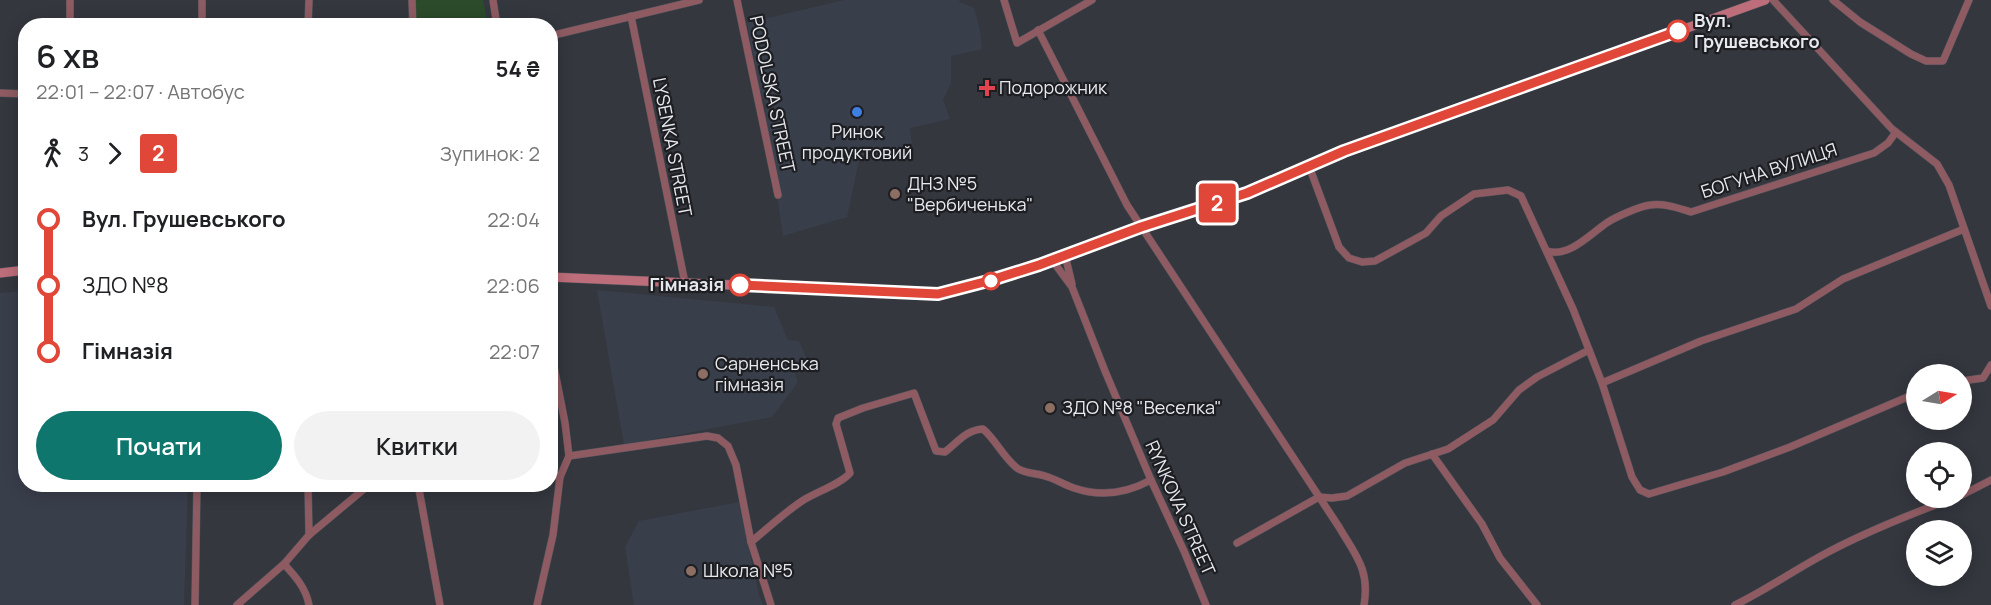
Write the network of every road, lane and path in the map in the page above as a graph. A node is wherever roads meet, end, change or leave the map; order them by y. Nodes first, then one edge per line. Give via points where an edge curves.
1 (70, 0) edge
2 (202, 0) edge
3 (309, 0) edge
4 (412, 0) edge
5 (493, 0) edge
6 (699, 0) edge
7 (737, 0) edge
8 (1004, 0) edge
9 (1092, 0) edge
10 (1763, 0) edge
11 (1773, 0) edge
12 (1833, 0) edge
13 (1969, 0) edge
14 (631, 16) junction
15 (70, 18) edge
16 (202, 18) edge
17 (308, 18) edge
18 (413, 18) edge
19 (496, 18) edge
20 (1038, 30) junction
21 (558, 34) edge
22 (0, 93) edge
23 (18, 94) edge
24 (1896, 132) junction
25 (1309, 166) junction
26 (778, 195) dead end
27 (1141, 227) junction
28 (1964, 228) junction
29 (1547, 251) junction
30 (1065, 255) junction
31 (1052, 260) junction
32 (18, 271) edge
33 (0, 273) edge
34 (558, 277) edge
35 (685, 283) junction
36 (1072, 287) junction
37 (1991, 306) edge
38 (1589, 350) junction
39 (1991, 365) edge
40 (1972, 380) edge
41 (1602, 383) junction
42 (558, 387) edge
43 (1906, 398) edge
44 (1432, 454) junction
45 (569, 456) junction
46 (560, 477) joint
47 (1151, 480) junction
48 (1991, 480) edge
49 (1972, 490) edge
50 (197, 492) edge
51 (308, 492) edge
52 (361, 492) edge
53 (419, 492) edge
54 (1319, 496) junction
55 (1929, 508) edge
56 (309, 536) junction
57 (751, 542) junction
58 (1237, 543) dead end
59 (284, 564) junction
60 (195, 605) edge
61 (237, 605) edge
62 (309, 605) edge
63 (440, 605) edge
64 (537, 605) edge
65 (771, 605) edge
66 (1206, 605) edge
67 (1364, 605) edge
68 (1537, 605) edge
69 (1735, 605) edge

1 - 15 street
2 - 16 street
3 - 17 street
4 - 18 street
5 - 19 street
6 - 14 street
7 - 26 street, PODOLSKA STREET
8 - 20 street via 1017,43
9 - 20 street
10 - 25 main road
11 - 24 street
12 - 13 street via 1911,54 1926,61 1943,61
14 - 21 street
14 - 35 street, LYSENKA STREET
20 - 27 street
22 - 23 street
24 - 28 street via 1937,164
24 - 29 street, БОГУНА ВУЛИЦЯ via 1874,153 1691,212 1649,204 1609,222 1563,252
25 - 27 main road via 1247,193
25 - 29 street via 1339,247 1349,258 1376,261 1426,233 1442,216 1474,194 1495,190 1521,196
27 - 30 main road
27 - 54 street
28 - 37 street
28 - 41 street via 1843,279 1796,309 1701,341
29 - 38 street
30 - 31 main road
30 - 36 street
31 - 35 main road via 938,294
31 - 36 street, RYNKOVA STREET
32 - 33 main road
34 - 35 main road
36 - 47 street, RYNKOVA STREET
38 - 41 street
38 - 44 street via 1537,376 1493,420 1448,449
39 - 40 street via 1983,378
41 - 43 street via 1632,477 1640,490 1649,494 1779,451
42 - 45 street
44 - 54 street via 1405,463 1347,496
44 - 68 street via 1482,524 1500,558
45 - 46 street
45 - 57 street via 707,436 718,438 728,446 736,465
46 - 64 street via 553,535
47 - 57 street via 1117,492 1095,493 1074,488 1019,469 983,429 964,435 945,452 936,451 914,393 838,418 836,424 850,473 845,480 801,502
47 - 66 street, RYNKOVA STREET
48 - 49 street
50 - 60 street
51 - 56 street
52 - 56 street
53 - 63 street
54 - 58 street
54 - 67 street via 1362,565 1366,578
55 - 69 street via 1862,535
56 - 59 street
57 - 65 street
59 - 61 street
59 - 62 street via 300,582

